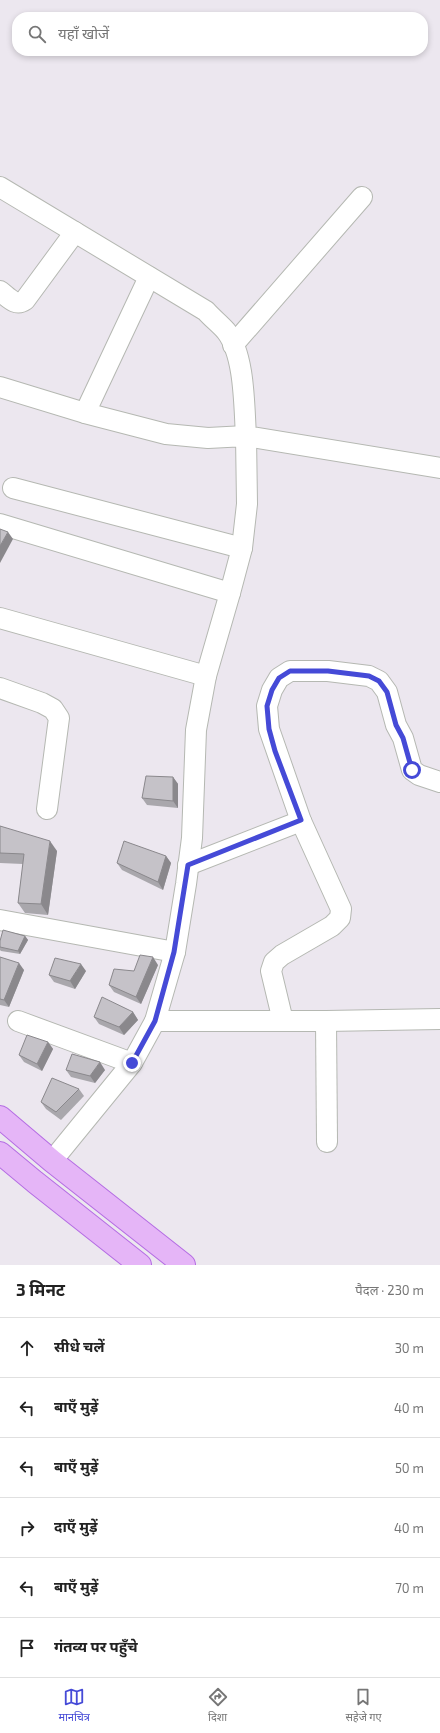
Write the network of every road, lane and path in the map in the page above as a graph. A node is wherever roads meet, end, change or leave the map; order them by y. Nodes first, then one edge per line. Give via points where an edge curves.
1 (0, 187) edge
2 (362, 197) dead end
3 (75, 232) junction
4 (149, 277) junction
5 (0, 291) edge
6 (233, 345) junction
7 (0, 387) edge
8 (85, 413) junction
9 (246, 436) junction
10 (440, 468) edge
11 (13, 488) dead end
12 (0, 524) edge
13 (242, 548) junction
14 (230, 593) junction
15 (0, 618) edge
16 (206, 676) junction
17 (0, 688) edge
18 (440, 782) edge
19 (47, 809) dead end
20 (301, 820) junction
21 (188, 865) junction
22 (0, 920) edge
23 (174, 952) junction
24 (440, 1019) edge
25 (18, 1021) dead end
26 (155, 1021) junction
27 (283, 1021) junction
28 (326, 1021) junction
29 (132, 1063) junction
30 (0, 1117) edge
31 (327, 1142) dead end
32 (0, 1153) edge
33 (52, 1161) junction
34 (140, 1265) edge
35 (184, 1265) edge

1 - 3 street
2 - 6 street
3 - 4 street
3 - 5 street via 25,300 16,303
4 - 6 street via 206,311 227,332
4 - 8 street
6 - 9 street via 238,356 242,379
7 - 8 street
8 - 9 street via 166,434 208,438
9 - 10 street
9 - 13 street via 247,504
11 - 13 street
12 - 14 street
13 - 14 street
14 - 16 street
15 - 16 street
16 - 21 street via 196,730 192,838
17 - 19 street via 42,703 53,709 59,718
18 - 20 street via 412,770 387,692 379,681 369,676 328,671 290,671 279,678 267,706 269,729 275,751
20 - 21 street
20 - 27 street via 341,909 340,918 332,926 274,962 271,971
21 - 23 street
22 - 23 street
23 - 26 street
24 - 28 street
25 - 29 street
26 - 27 street
26 - 29 street
27 - 28 street
28 - 31 street
29 - 33 street
30 - 33 main road
32 - 34 main road
33 - 35 main road

